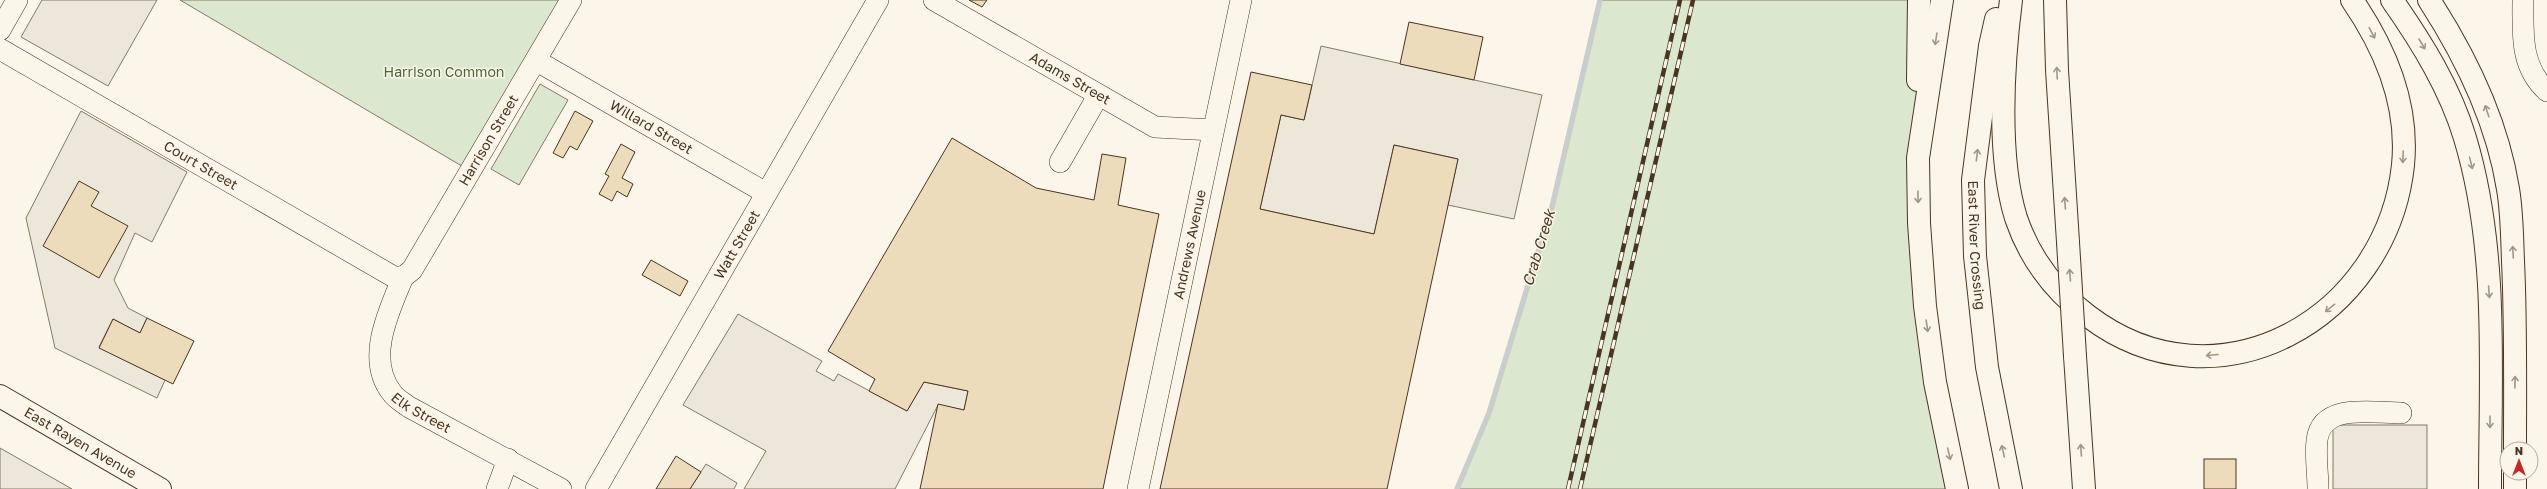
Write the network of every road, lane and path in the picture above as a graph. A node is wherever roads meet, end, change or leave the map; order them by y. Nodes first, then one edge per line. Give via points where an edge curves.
1 (17, 0) edge
2 (571, 0) edge
3 (878, 0) edge
4 (934, 0) edge
5 (1241, 0) edge
6 (1919, 0) edge
7 (1942, 0) edge
8 (2000, 0) edge
9 (2011, 0) edge
10 (2055, 0) edge
11 (2352, 0) edge
12 (2392, 0) edge
13 (2429, 0) edge
14 (2523, 0) edge
15 (0, 30) edge
16 (0, 49) edge
17 (537, 60) junction
18 (2543, 87) edge
19 (1098, 96) junction
20 (1213, 130) junction
21 (1918, 158) junction
22 (1060, 162) dead end
23 (766, 193) junction
24 (403, 277) junction
25 (0, 396) edge
26 (2401, 413) dead end
27 (2515, 441) edge
28 (508, 459) junction
29 (160, 489) edge
30 (497, 489) edge
31 (561, 489) edge
32 (596, 489) edge
33 (1138, 489) edge
34 (1957, 489) edge
35 (2011, 489) edge
36 (2084, 489) edge
37 (2318, 489) edge
38 (2490, 489) edge

1 - 15 street
2 - 17 street, Harrison Street
3 - 23 street, Watt Street
4 - 19 street, Adams Street
5 - 20 street, Andrews Avenue
6 - 21 main road
7 -> 21 main road
35 -> 8 main road, East River Crossing via 1987,367 1975,256 1974,180 1990,46
11 -> 9 main road via 2386,59 2400,103 2404,143 2403,164 2391,220 2377,250 2352,287 2333,306 2305,327 2279,341 2253,350 2206,356 2180,355 2147,347 2101,326 2064,297 2048,280 2030,252 2016,217 2007,181 2006,44
36 -> 10 main road, bridge via 2057,70
12 -> 38 main road via 2433,63 2455,110 2480,198 2490,300
27 -> 13 main road via 2516,312 2508,189 2483,100 2452,37
14 - 18 street via 2525,57 2531,72
16 - 24 street, Court Street via 394,277
17 - 23 street, Willard Street
17 - 24 street, Harrison Street via 412,270
19 - 20 street, Adams Street via 1155,127
19 - 22 street
20 - 33 street, Andrews Avenue
21 -> 34 main road via 1924,306 1935,382
23 - 32 street, Watt Street
24 - 28 street, Elk Street via 383,329 380,362 384,379 392,394 409,407
25 - 29 main road, East Rayen Avenue
26 - 37 street via 2335,415 2322,425 2317,440
28 - 30 street
28 - 31 street, Elk Street

